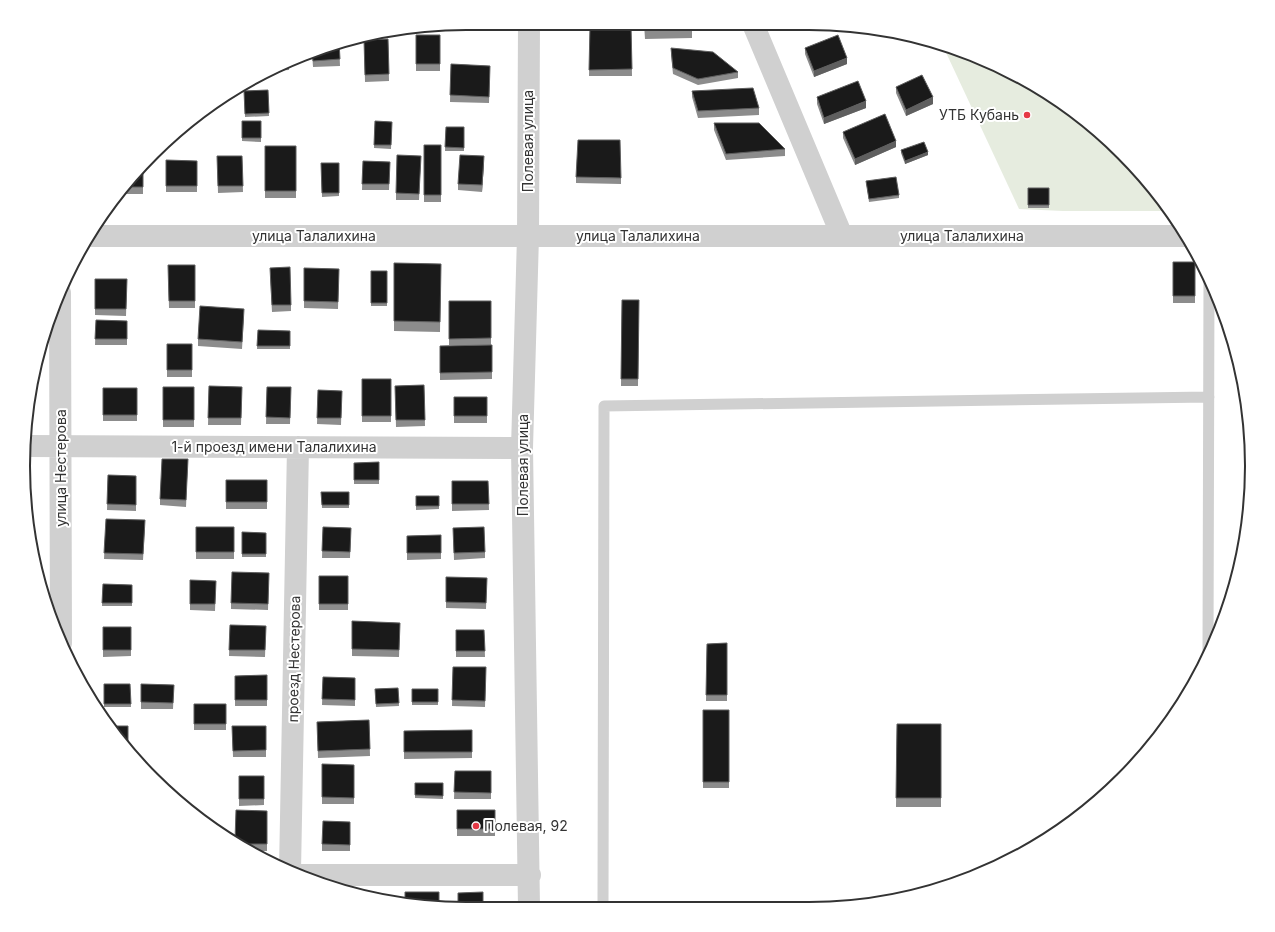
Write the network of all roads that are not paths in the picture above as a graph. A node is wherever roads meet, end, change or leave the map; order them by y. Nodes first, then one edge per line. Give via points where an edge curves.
1 (528, 30) edge
2 (755, 30) edge
3 (96, 236) edge
4 (528, 236) junction
5 (842, 236) junction
6 (1180, 236) edge
7 (1209, 292) edge
8 (60, 307) edge
9 (1209, 397) junction
10 (31, 446) edge
11 (62, 446) junction
12 (298, 447) junction
13 (522, 448) junction
14 (61, 628) edge
15 (1208, 642) edge
16 (290, 865) edge
17 (315, 875) edge
18 (530, 875) junction
19 (529, 902) edge
20 (603, 902) edge

1 - 4 street, Полевая улица
2 - 5 street
3 - 4 street, улица Талалихина
4 - 5 street, улица Талалихина
4 - 13 street, Полевая улица
5 - 6 street, улица Талалихина
7 - 9 lane
8 - 11 street, улица Нестерова
9 - 15 lane
9 - 20 lane via 604,406
10 - 11 street, 1-й проезд имени Талалихина
11 - 12 street, 1-й проезд имени Талалихина
11 - 14 street, улица Нестерова
12 - 13 street, 1-й проезд имени Талалихина
12 - 16 street, проезд Нестерова
13 - 18 street, Полевая улица
17 - 18 street
18 - 19 street, Полевая улица

